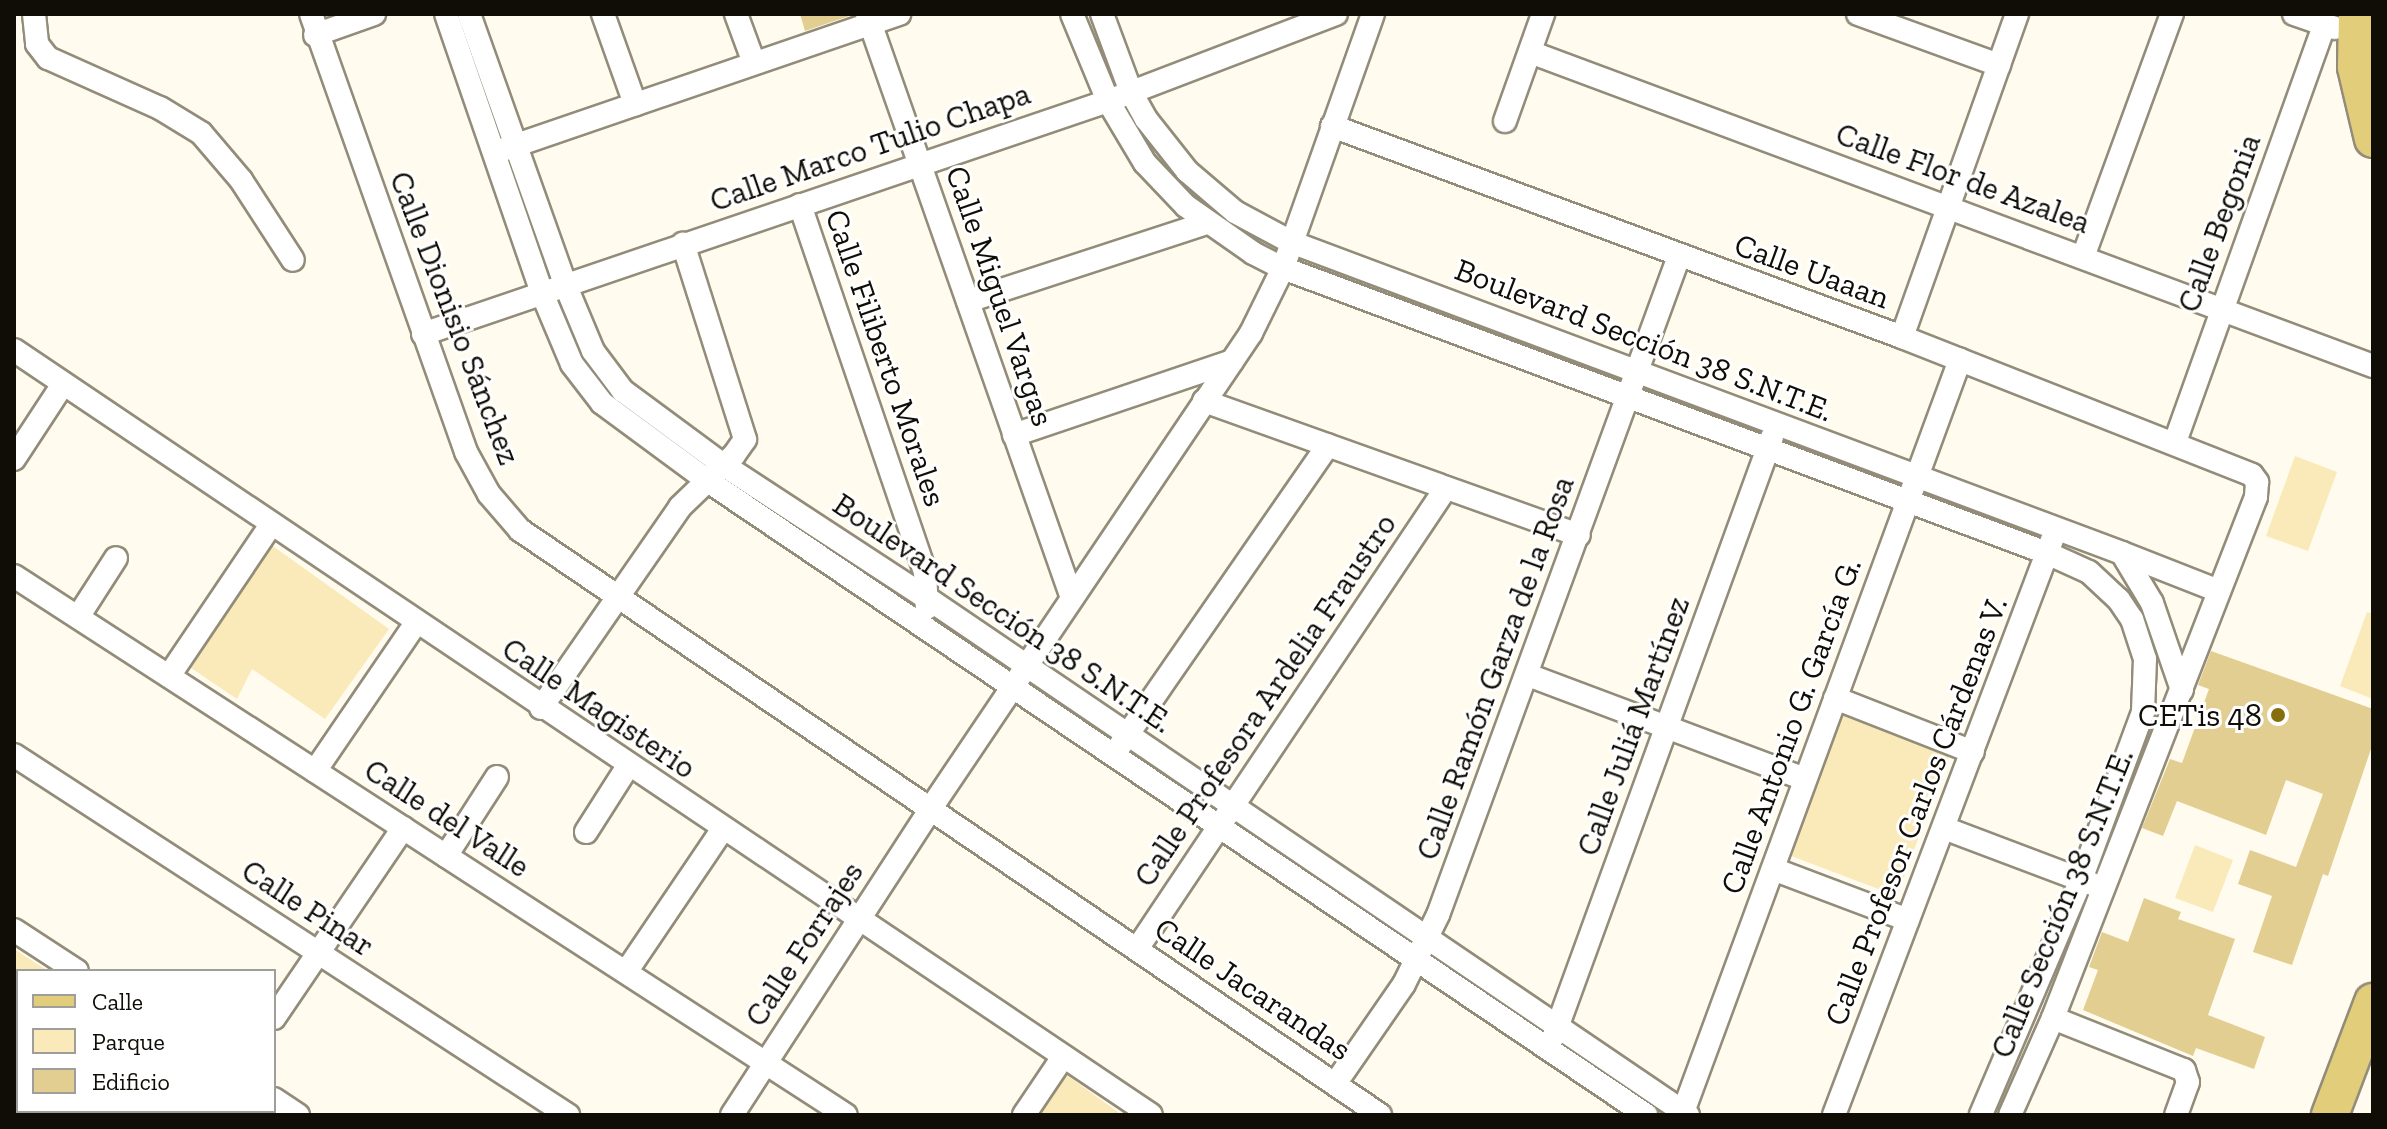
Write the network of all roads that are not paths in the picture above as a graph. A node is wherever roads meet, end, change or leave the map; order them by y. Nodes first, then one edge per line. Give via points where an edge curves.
1 (34, 14) edge
2 (374, 14) edge
3 (446, 14) edge
4 (469, 14) edge
5 (603, 14) edge
6 (736, 14) edge
7 (899, 14) edge
8 (1072, 14) edge
9 (1102, 14) edge
10 (1336, 14) edge
11 (1373, 14) edge
12 (1543, 14) edge
13 (1858, 14) edge
14 (2017, 14) edge
15 (2172, 14) edge
16 (2294, 14) edge
17 (869, 19) edge
18 (313, 24) edge
19 (2352, 28) edge
20 (1530, 52) junction
21 (754, 63) junction
22 (1999, 65) junction
23 (1131, 92) junction
24 (2366, 96) edge
25 (1108, 101) junction
26 (635, 104) junction
27 (1505, 121) dead end
28 (1332, 126) junction
29 (2373, 139) edge
30 (516, 145) junction
31 (494, 153) junction
32 (920, 165) junction
33 (800, 205) junction
34 (1948, 207) junction
35 (1206, 223) junction
36 (1291, 242) junction
37 (683, 244) junction
38 (1679, 256) junction
39 (2083, 257) junction
40 (293, 260) dead end
41 (1283, 268) junction
42 (565, 284) junction
43 (542, 293) junction
44 (968, 301) junction
45 (2223, 309) junction
46 (423, 334) junction
47 (1902, 337) junction
48 (14, 350) edge
49 (1960, 360) junction
50 (1232, 361) junction
51 (2373, 366) edge
52 (1638, 373) junction
53 (63, 384) junction
54 (1629, 397) junction
55 (1204, 401) junction
56 (1776, 425) junction
57 (1014, 435) junction
58 (2175, 442) junction
59 (1328, 445) junction
60 (1768, 448) junction
61 (14, 459) edge
62 (714, 472) junction
63 (1917, 475) junction
64 (1446, 488) junction
65 (2258, 490) joint
66 (1908, 500) junction
67 (271, 525) junction
68 (2057, 529) junction
69 (1579, 535) junction
70 (2047, 553) junction
71 (2122, 553) junction
72 (116, 558) dead end
73 (14, 576) edge
74 (2219, 591) junction
75 (616, 598) junction
76 (927, 598) junction
77 (1072, 598) junction
78 (78, 617) junction
79 (416, 623) junction
80 (924, 625) junction
81 (2140, 639) joint
82 (1026, 666) junction
83 (1528, 675) junction
84 (169, 676) junction
85 (1013, 686) junction
86 (2182, 690) junction
87 (1835, 698) junction
88 (541, 708) junction
89 (1666, 727) junction
90 (1128, 735) junction
91 (1973, 752) junction
92 (14, 755) edge
93 (1114, 755) junction
94 (628, 766) junction
95 (315, 771) junction
96 (497, 777) dead end
97 (1805, 779) junction
98 (1233, 806) junction
99 (931, 808) junction
100 (1219, 827) junction
101 (403, 828) junction
102 (1944, 828) junction
103 (723, 829) junction
104 (586, 832) dead end
105 (446, 856) junction
106 (1773, 869) junction
107 (2081, 880) junction
108 (2103, 888) junction
109 (858, 920) junction
110 (1908, 920) junction
111 (14, 930) edge
112 (1137, 949) junction
113 (1423, 949) junction
114 (318, 953) junction
115 (74, 969) edge
116 (626, 972) junction
117 (2373, 1002) edge
118 (276, 1015) edge
119 (2053, 1018) junction
120 (1557, 1026) junction
121 (2366, 1040) edge
122 (1549, 1049) junction
123 (1063, 1057) junction
124 (766, 1062) junction
125 (2373, 1069) edge
126 (1335, 1084) junction
127 (276, 1100) edge
128 (1986, 1113) edge
129 (1684, 1114) edge
130 (298, 1115) edge
131 (568, 1115) edge
132 (732, 1115) edge
133 (846, 1115) edge
134 (1024, 1115) edge
135 (1151, 1115) edge
136 (1380, 1115) edge
137 (1646, 1115) edge
138 (1834, 1115) edge
139 (2010, 1115) edge
140 (2176, 1115) edge
141 (2330, 1115) edge
142 (2356, 1115) edge

1 - 40 street via 37,44 48,58 160,108 201,133 241,180
2 - 18 street
3 - 31 street, Boulevard Sección 38 S.N.T.E.
4 - 30 street, Boulevard Sección 38 S.N.T.E.
5 - 26 street
6 - 21 street
7 - 17 street
8 - 25 street, Boulevard Sección 38 S.N.T.E.
9 - 23 street, Boulevard Sección 38 S.N.T.E.
10 - 23 street, Calle Marco Tulio Chapa
11 - 28 street, Calle Forrajes
12 - 20 street
13 - 22 street
14 - 22 street
15 - 39 street
16 - 19 street
17 - 21 street
17 - 32 street, Calle Miguel Vargas
18 - 46 street, Calle Dionisio Sánchez
19 - 24 main road
19 - 45 street, Calle Begonia
20 - 27 street
20 - 34 street, Calle Flor de Azalea
21 - 26 street
22 - 34 street
23 - 25 street, Calle Marco Tulio Chapa
23 - 36 street, Boulevard Sección 38 S.N.T.E. via 1163,144 1210,194
24 - 29 main road
25 - 32 street, Calle Marco Tulio Chapa
25 - 35 street, Boulevard Sección 38 S.N.T.E. via 1145,163
26 - 30 street
28 - 36 street, Calle Forrajes
28 - 38 street, Calle Uaaan
30 - 31 street
30 - 42 street, Boulevard Sección 38 S.N.T.E.
31 - 43 street, Boulevard Sección 38 S.N.T.E.
32 - 33 street, Calle Marco Tulio Chapa
32 - 44 street, Calle Miguel Vargas
33 - 37 street, Calle Marco Tulio Chapa
33 - 76 street, Calle Filiberto Morales via 925,572
34 - 39 street, Calle Flor de Azalea
34 - 47 street
35 - 41 street, Boulevard Sección 38 S.N.T.E.
35 - 44 street
36 - 41 street, Calle Forrajes
36 - 52 street, Boulevard Sección 38 S.N.T.E.
37 - 42 street, Calle Marco Tulio Chapa
37 - 62 street via 744,431 741,448
38 - 47 street, Calle Uaaan
38 - 52 street, Calle Ramón Garza de la Rosa
39 - 45 street, Calle Flor de Azalea
41 - 50 street, Calle Forrajes
41 - 54 street, Boulevard Sección 38 S.N.T.E.
42 - 43 street, Calle Marco Tulio Chapa
42 - 62 street, Boulevard Sección 38 S.N.T.E. via 593,351 617,385
43 - 46 street, Calle Marco Tulio Chapa
43 - 62 street, Boulevard Sección 38 S.N.T.E. via 586,385 622,420
44 - 57 street, Calle Miguel Vargas
45 - 51 street, Calle Flor de Azalea
45 - 58 street, Calle Begonia
46 - 75 street, Calle Dionisio Sánchez via 466,452 489,494 540,547
47 - 49 street, Calle Uaaan
48 - 53 street, Calle Magisterio
49 - 58 street, Calle Uaaan
49 - 63 street, Calle Antonio G. García G.
50 - 55 street, Calle Forrajes
50 - 57 street
52 - 54 street, Calle Ramón Garza de la Rosa
52 - 56 street, Boulevard Sección 38 S.N.T.E.
53 - 61 street
53 - 67 street, Calle Magisterio
54 - 60 street, Boulevard Sección 38 S.N.T.E.
54 - 69 street, Calle Ramón Garza de la Rosa
55 - 59 street
55 - 77 street, Calle Forrajes
56 - 60 street, Calle Juliá Martínez
56 - 63 street, Boulevard Sección 38 S.N.T.E.
57 - 77 street, Calle Miguel Vargas
58 - 65 street, Calle Uaaan via 2244,469
59 - 64 street
59 - 90 street
60 - 66 street, Boulevard Sección 38 S.N.T.E.
60 - 89 street, Calle Juliá Martínez
62 - 75 street via 680,507
62 - 76 street, Boulevard Sección 38 S.N.T.E.
62 - 80 street, Boulevard Sección 38 S.N.T.E.
63 - 66 street, Calle Antonio G. García G.
63 - 68 street, Boulevard Sección 38 S.N.T.E.
64 - 69 street
64 - 98 street, Calle Profesora Ardelia Fraustro
65 - 74 street, Calle Sección 38 S.N.T.E.
66 - 70 street, Boulevard Sección 38 S.N.T.E.
66 - 87 street, Calle Antonio G. García G.
67 - 79 street, Calle Magisterio
67 - 84 street
68 - 70 street, Calle Profesor Carlos Cárdenas V.
68 - 71 street, Boulevard Sección 38 S.N.T.E.
69 - 83 street, Calle Ramón Garza de la Rosa
70 - 81 street, Boulevard Sección 38 S.N.T.E. via 2104,584
70 - 91 street, Calle Profesor Carlos Cárdenas V.
71 - 74 street, Boulevard Sección 38 S.N.T.E.
71 - 86 street via 2152,603
72 - 78 street
73 - 78 street, Calle del Valle
74 - 86 street, Calle Sección 38 S.N.T.E.
75 - 88 street
75 - 99 street, Calle Dionisio Sánchez
76 - 80 street, Calle Filiberto Morales
76 - 82 street, Boulevard Sección 38 S.N.T.E.
77 - 82 street, Calle Forrajes
78 - 84 street, Calle del Valle
79 - 88 street, Calle Magisterio
79 - 95 street
80 - 85 street, Boulevard Sección 38 S.N.T.E.
81 - 107 street, Calle Sección 38 S.N.T.E. via 2146,678 2143,712
82 - 85 street, Calle Forrajes
82 - 90 street, Boulevard Sección 38 S.N.T.E.
83 - 89 street
83 - 113 street, Calle Ramón Garza de la Rosa
84 - 95 street, Calle del Valle
85 - 93 street, Boulevard Sección 38 S.N.T.E.
85 - 99 street, Calle Forrajes
86 - 108 street, Calle Sección 38 S.N.T.E.
87 - 91 street
87 - 97 street, Calle Antonio G. García G.
88 - 94 street, Calle Magisterio
89 - 97 street
89 - 120 street, Calle Juliá Martínez
90 - 93 street
90 - 98 street, Boulevard Sección 38 S.N.T.E.
91 - 102 street, Calle Profesor Carlos Cárdenas V.
92 - 114 street, Calle Pinar
93 - 100 street, Boulevard Sección 38 S.N.T.E.
94 - 103 street, Calle Magisterio
94 - 104 street
95 - 101 street, Calle del Valle
96 - 105 street
97 - 106 street, Calle Antonio G. García G.
98 - 100 street, Calle Profesora Ardelia Fraustro
98 - 113 street, Boulevard Sección 38 S.N.T.E.
99 - 109 street, Calle Forrajes
99 - 112 street, Calle Jacarandas
100 - 112 street, Calle Profesora Ardelia Fraustro
100 - 113 street, Boulevard Sección 38 S.N.T.E.
101 - 105 street, Calle del Valle
101 - 114 street
102 - 107 street
102 - 110 street, Calle Profesor Carlos Cárdenas V.
103 - 109 street, Calle Magisterio
103 - 116 street
105 - 116 street, Calle del Valle
106 - 110 street
106 - 129 street, Calle Antonio G. García G.
107 - 108 street
107 - 128 street, Calle Sección 38 S.N.T.E.
108 - 119 street, Calle Sección 38 S.N.T.E.
109 - 123 street, Calle Magisterio
109 - 124 street, Calle Forrajes
110 - 138 street, Calle Profesor Carlos Cárdenas V.
111 - 115 street
112 - 126 street, Calle Jacarandas
113 - 120 street, Boulevard Sección 38 S.N.T.E.
113 - 122 street, Boulevard Sección 38 S.N.T.E.
113 - 126 street, Calle Ramón Garza de la Rosa
114 - 118 street
114 - 131 street, Calle Pinar
116 - 124 street, Calle del Valle
117 - 121 main road
119 - 139 street, Calle Sección 38 S.N.T.E.
119 - 140 street via 2184,1070 2188,1082
120 - 122 street, Calle Juliá Martínez
120 - 129 street, Boulevard Sección 38 S.N.T.E.
121 - 141 main road
122 - 137 street, Boulevard Sección 38 S.N.T.E.
123 - 134 street
123 - 135 street, Calle Magisterio
124 - 132 street, Calle Forrajes
124 - 133 street, Calle del Valle
125 - 142 main road
126 - 136 street, Calle Jacarandas
127 - 130 street

